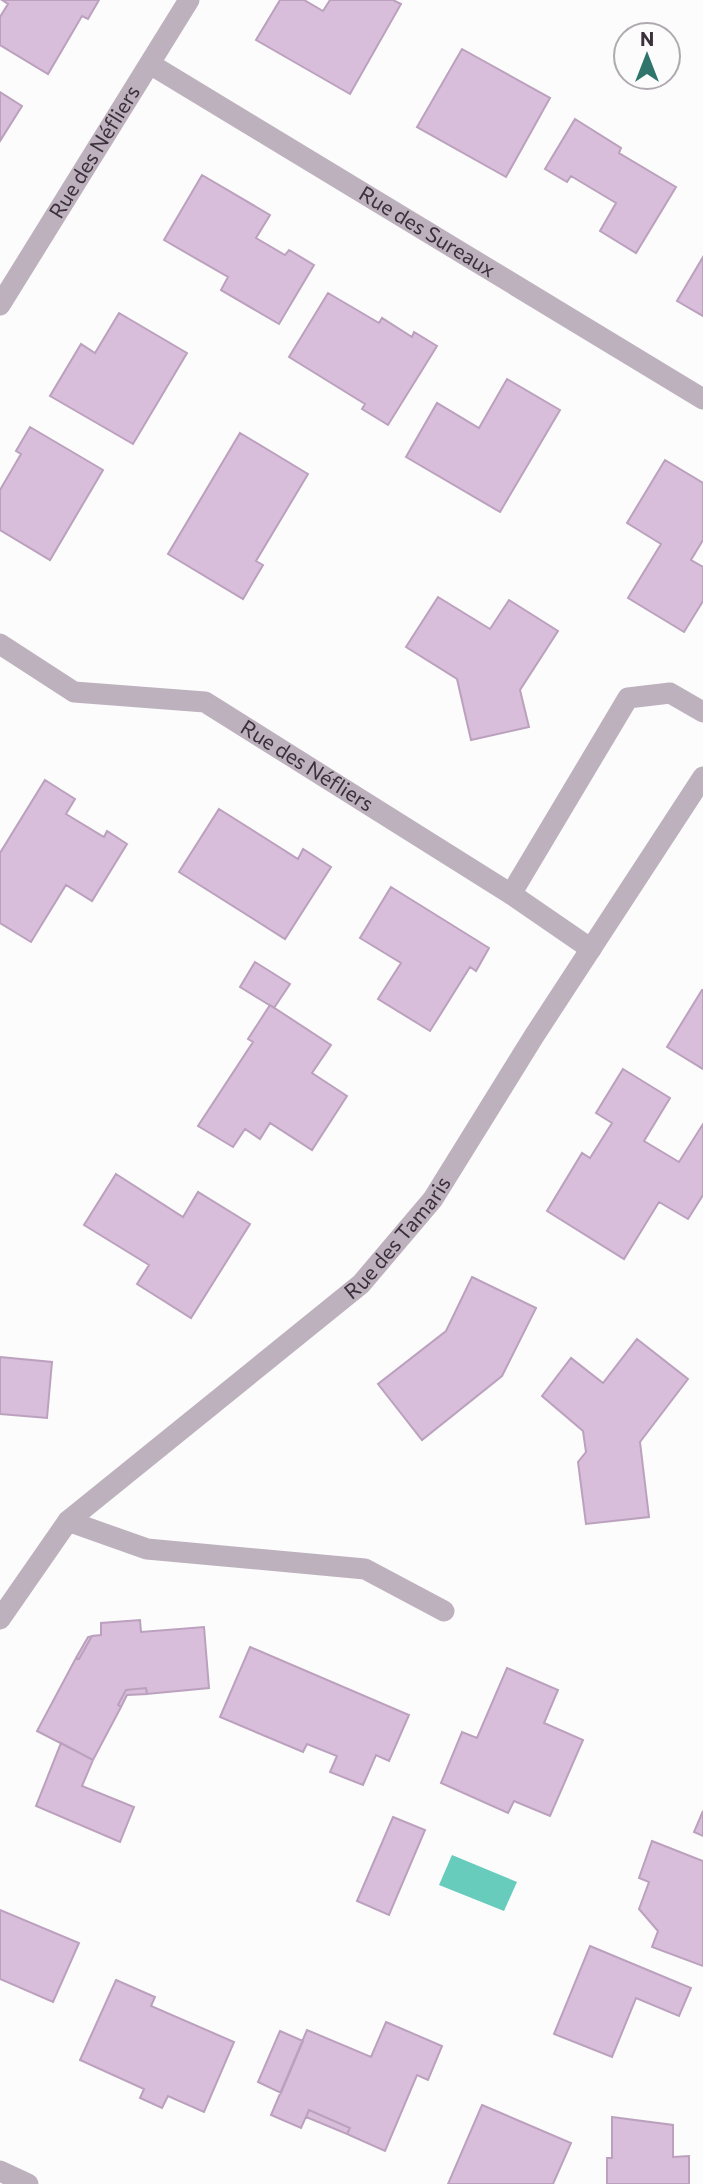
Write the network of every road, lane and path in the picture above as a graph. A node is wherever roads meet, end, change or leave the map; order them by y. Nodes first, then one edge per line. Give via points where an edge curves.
1 (190, 0) edge
2 (150, 64) junction
3 (0, 305) edge
4 (703, 399) edge
5 (0, 644) edge
6 (703, 712) edge
7 (703, 777) edge
8 (511, 894) junction
9 (591, 949) junction
10 (68, 1521) junction
11 (444, 1611) dead end
12 (0, 1619) edge
13 (0, 2171) edge
14 (28, 2184) edge

1 - 2 street, Rue des Néfliers
2 - 3 street, Rue des Néfliers
2 - 4 street, Rue des Sureaux
5 - 8 street, Rue des Néfliers via 74,692 205,702
6 - 8 street via 670,693 628,698
7 - 9 street, Rue des Tamaris
8 - 9 street, Rue des Néfliers
9 - 10 street, Rue des Tamaris via 433,1199 361,1284
10 - 11 street via 147,1549 365,1569
10 - 12 street, Rue des Tamaris
13 - 14 street

